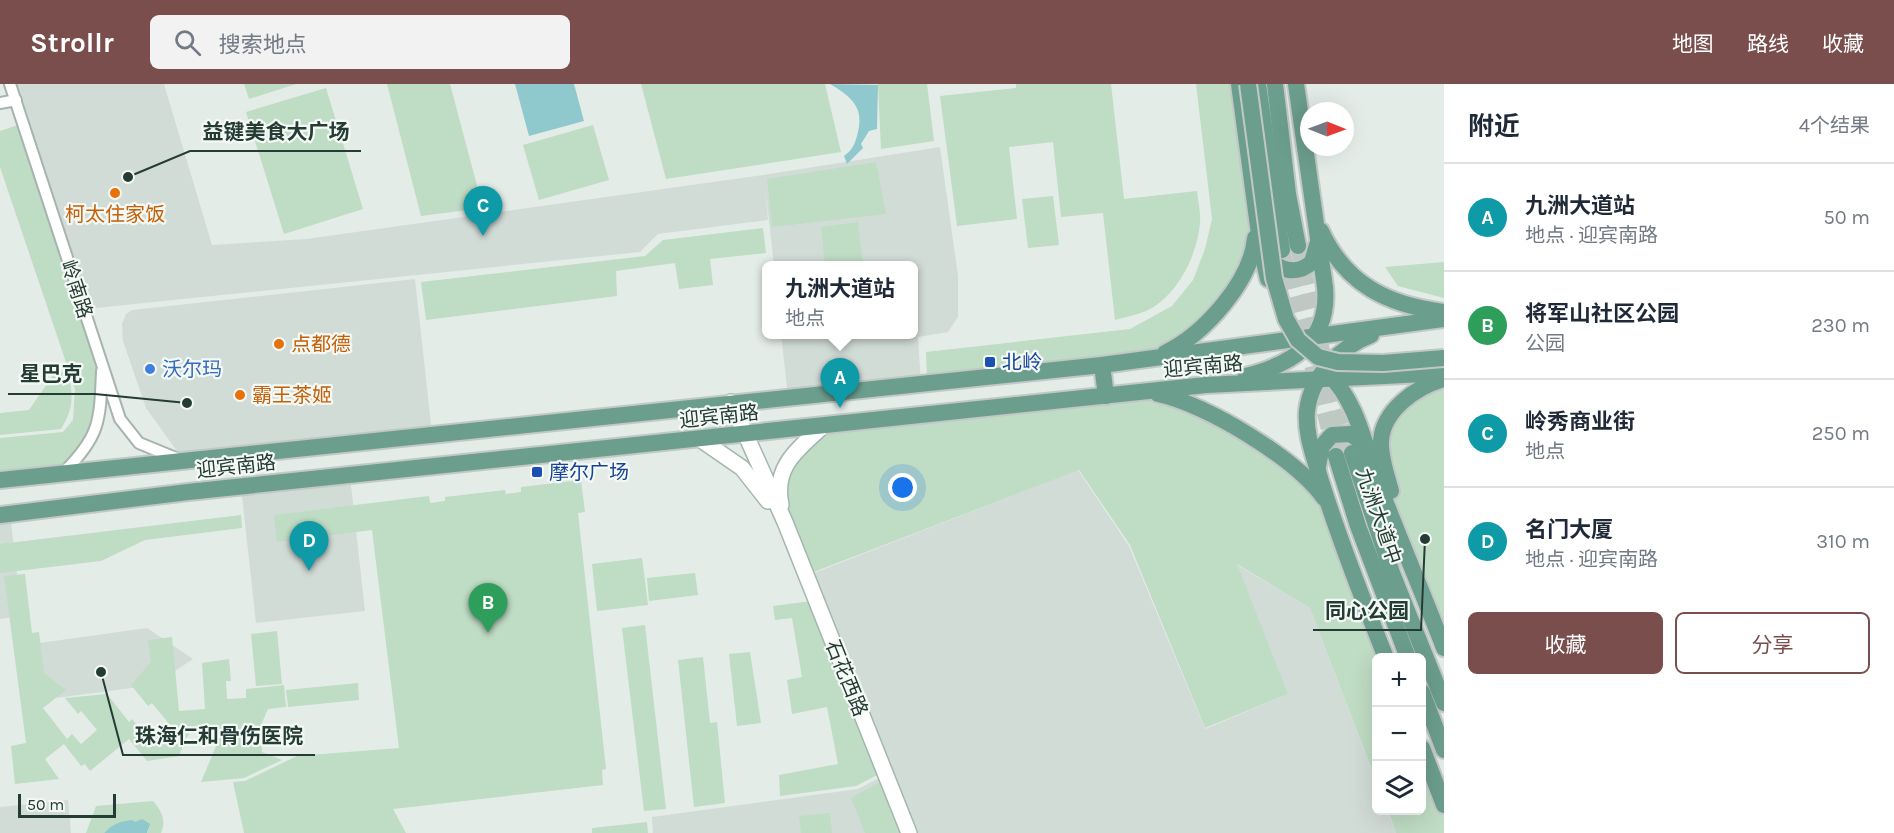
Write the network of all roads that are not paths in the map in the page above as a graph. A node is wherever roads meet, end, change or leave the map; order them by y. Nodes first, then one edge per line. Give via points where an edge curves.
1 (10, 84) edge
2 (1239, 84) edge
3 (1248, 84) edge
4 (1258, 84) edge
5 (1275, 84) edge
6 (1296, 84) edge
7 (16, 100) junction
8 (0, 103) edge
9 (1255, 201) junction
10 (1314, 217) junction
11 (1318, 238) junction
12 (1261, 249) junction
13 (1444, 312) edge
14 (1444, 319) edge
15 (1407, 325) junction
16 (1305, 343) junction
17 (1157, 356) junction
18 (1444, 358) edge
19 (102, 365) junction
20 (1102, 365) junction
21 (1327, 373) junction
22 (1444, 373) edge
23 (1444, 379) edge
24 (1206, 385) junction
25 (1145, 392) junction
26 (1106, 396) junction
27 (731, 402) junction
28 (822, 427) junction
29 (744, 435) junction
30 (700, 440) junction
31 (1351, 451) junction
32 (184, 462) junction
33 (1318, 469) junction
34 (64, 472) junction
35 (0, 480) edge
36 (0, 515) edge
37 (1332, 515) junction
38 (785, 522) junction
39 (1417, 579) junction
40 (1444, 648) edge
41 (1384, 653) edge
42 (1406, 653) edge
43 (1426, 703) edge
44 (1444, 703) edge
45 (1444, 750) edge
46 (1426, 759) edge
47 (1444, 806) edge
48 (909, 833) edge

1 - 7 street, 岭南路
2 - 9 main road
3 - 18 main road, bridge via 1274,278 1286,319 1298,340 1318,357 1338,362
4 - 5 main road via 1290,248
6 - 10 main road
7 - 8 street
7 - 19 street, 岭南路
9 - 12 main road
9 - 17 main road via 1254,247 1243,277 1192,334
10 - 11 main road
10 - 13 main road via 1334,254 1372,291 1404,305
11 - 12 main road via 1312,262 1297,271 1275,266
11 - 16 main road via 1325,315
12 - 16 main road via 1276,306
14 - 15 main road
15 - 16 main road
15 - 21 main road via 1350,344
16 - 17 main road via 1261,342
16 - 21 main road
16 - 24 main road via 1268,370
17 - 20 main road
19 - 32 street, 岭南路 via 120,419 139,443
19 - 34 street via 100,420 85,451
20 - 26 main road
20 - 27 main road
21 - 22 main road
21 - 24 main road, 迎宾南路
21 - 31 main road via 1348,399
21 - 33 main road via 1310,399 1306,421
23 - 39 main road via 1424,387 1396,408 1381,441
24 - 25 main road, 迎宾南路
25 - 26 main road, 迎宾南路
25 - 37 main road via 1199,407 1260,444 1307,479
26 - 28 main road, 迎宾南路
27 - 29 main road
27 - 32 main road
28 - 29 main road, 迎宾南路
28 - 38 main road via 788,458 778,490
29 - 30 main road, 迎宾南路
29 - 38 main road
30 - 36 main road, 迎宾南路
30 - 38 main road via 742,468
31 - 33 main road via 1350,434 1332,435 1322,446
31 - 39 main road
31 - 42 main road, 九洲大道中 via 1358,526
31 - 44 main road, 九洲大道中 via 1392,573
32 - 34 main road
33 - 37 main road
34 - 35 main road
37 - 41 main road
38 - 48 main road, 石花西路
39 - 40 main road
43 - 45 main road
46 - 47 main road

